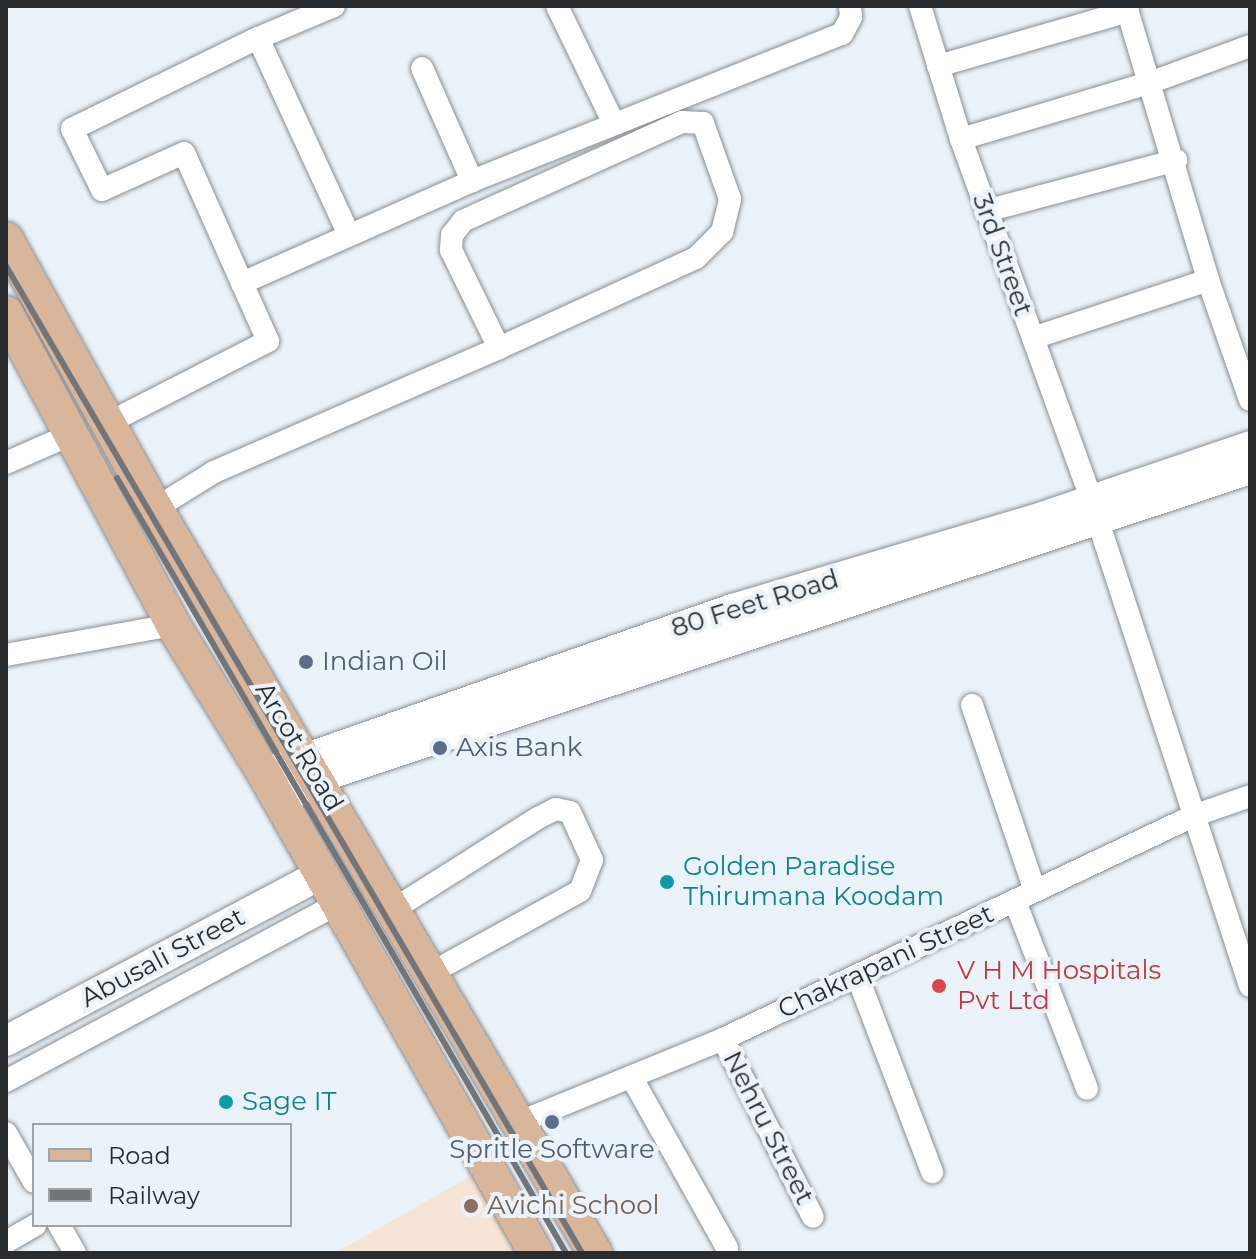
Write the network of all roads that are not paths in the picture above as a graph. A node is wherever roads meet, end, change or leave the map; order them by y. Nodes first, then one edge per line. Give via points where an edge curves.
1 (334, 6) edge
2 (557, 6) edge
3 (850, 6) edge
4 (920, 6) edge
5 (1127, 8) edge
6 (258, 38) junction
7 (1250, 46) edge
8 (938, 66) junction
9 (422, 68) dead end
10 (1152, 82) junction
11 (613, 122) junction
12 (961, 139) junction
13 (1176, 160) junction
14 (472, 181) junction
15 (986, 211) junction
16 (348, 233) junction
17 (6, 239) edge
18 (1208, 280) junction
19 (242, 283) junction
20 (6, 313) edge
21 (1033, 338) junction
22 (499, 348) junction
23 (1250, 400) edge
24 (108, 423) junction
25 (72, 434) junction
26 (1250, 446) edge
27 (6, 463) edge
28 (1250, 469) edge
29 (156, 508) junction
30 (1095, 511) junction
31 (173, 625) junction
32 (6, 655) edge
33 (972, 705) dead end
34 (312, 768) junction
35 (272, 788) junction
36 (1250, 796) edge
37 (1193, 816) junction
38 (328, 889) junction
39 (1025, 896) junction
40 (404, 903) junction
41 (440, 968) junction
42 (858, 978) junction
43 (1250, 986) edge
44 (723, 1039) junction
45 (6, 1041) edge
46 (632, 1078) junction
47 (6, 1081) edge
48 (1087, 1089) dead end
49 (520, 1122) junction
50 (6, 1133) edge
51 (932, 1172) dead end
52 (32, 1178) edge
53 (813, 1217) dead end
54 (32, 1227) edge
55 (60, 1227) edge
56 (6, 1242) edge
57 (727, 1248) dead end
58 (75, 1253) edge
59 (536, 1253) edge
60 (595, 1253) edge

1 - 6 street
2 - 11 street
3 - 11 street via 842,34
4 - 8 street, 3rd Street
5 - 8 street
5 - 10 street
6 - 16 street
6 - 19 street via 72,129 102,190 184,153
7 - 10 street
8 - 12 street, 3rd Street
9 - 14 street
10 - 12 street
10 - 13 street
11 - 14 street
12 - 15 street, 3rd Street
13 - 15 street
13 - 18 street
14 - 16 street
15 - 21 street, 3rd Street
16 - 19 street
17 - 24 main road, Arcot Road
18 - 21 street
18 - 23 street
19 - 24 street via 268,341
20 - 25 main road, Arcot Road
21 - 30 street, 3rd Street
22 - 22 street via 705,251 722,232 730,199 703,123 682,122 463,221 452,235 451,250
22 - 29 street via 214,472
24 - 29 main road, Arcot Road
25 - 27 street
25 - 31 main road, Arcot Road
26 - 30 street, 80 Feet Road
28 - 30 street, 80 Feet Road
29 - 34 main road, Arcot Road
30 - 34 street, 80 Feet Road via 732,609
30 - 37 street, 3rd Street
31 - 32 street
31 - 35 main road, Arcot Road
33 - 39 street
34 - 35 street, 80 Feet Road
34 - 40 main road, Arcot Road
35 - 38 main road, Arcot Road
36 - 37 street, Chakrapani Street
37 - 39 street, Chakrapani Street
37 - 43 street, 3rd Street
38 - 45 street, Abusali Street
38 - 47 street
38 - 59 main road, Arcot Road
39 - 42 street, Chakrapani Street
39 - 48 street
40 - 41 main road, Arcot Road
40 - 41 street via 538,818 556,809 570,812 592,860 580,891
41 - 49 main road, Arcot Road
42 - 44 street, Chakrapani Street
42 - 51 street
44 - 46 street, Chakrapani Street
44 - 53 street, Nehru Street
46 - 49 street, Chakrapani Street
46 - 57 street
49 - 60 main road, Arcot Road
50 - 52 street
54 - 56 street
55 - 58 street

